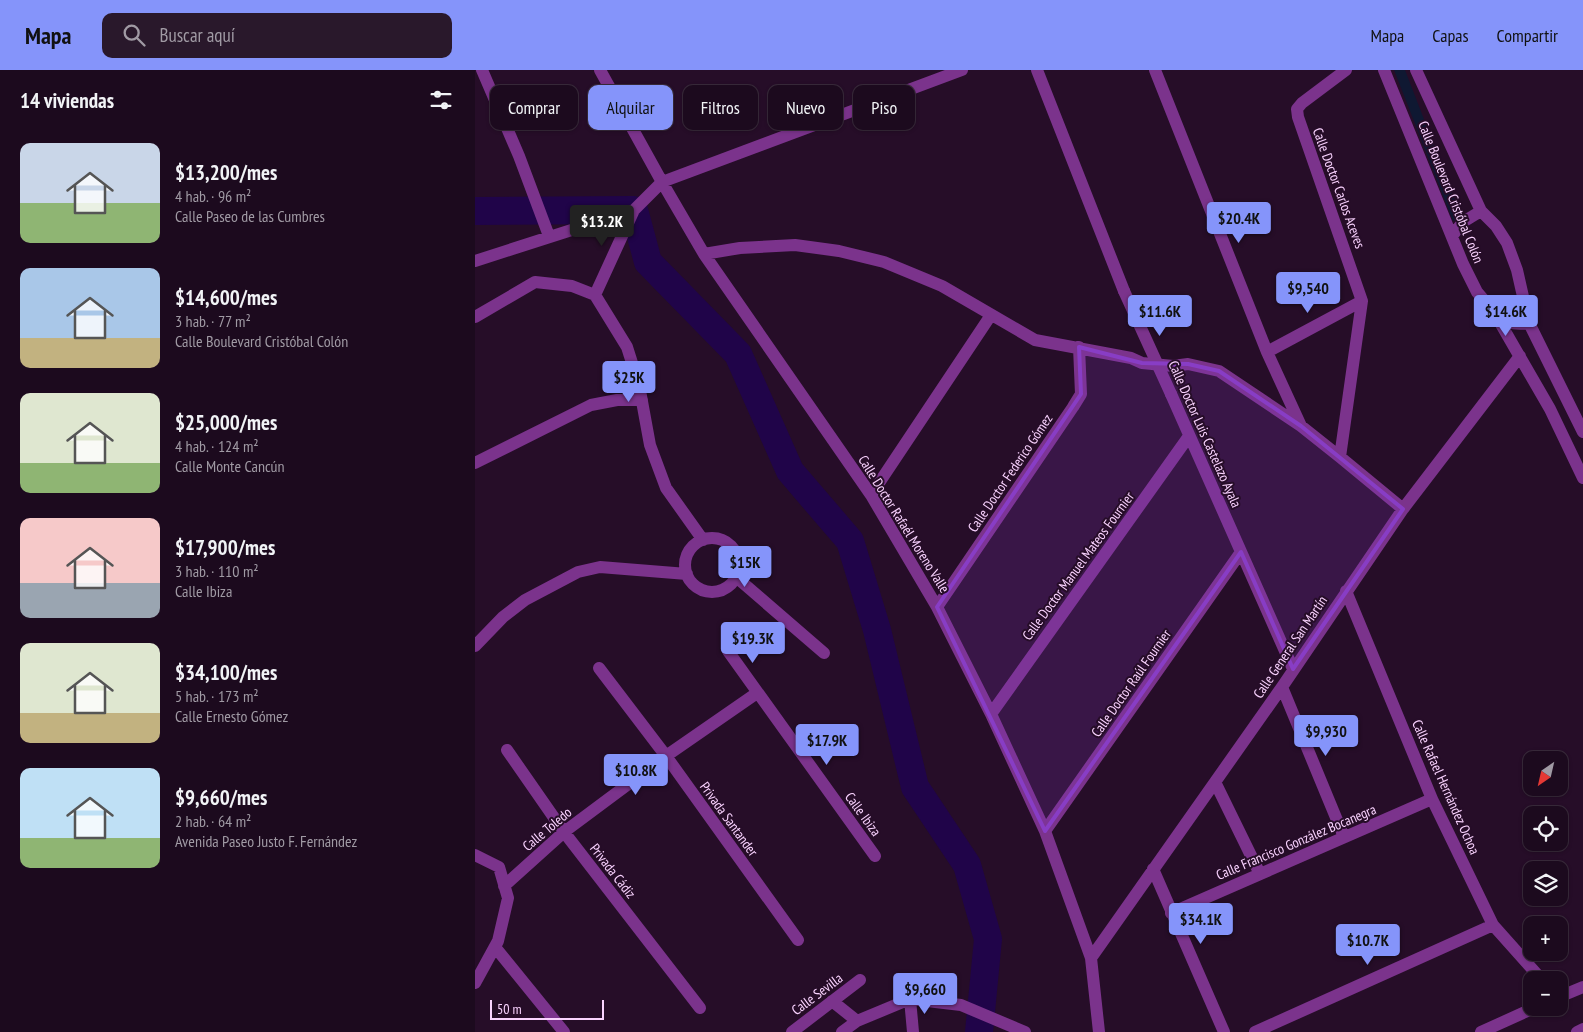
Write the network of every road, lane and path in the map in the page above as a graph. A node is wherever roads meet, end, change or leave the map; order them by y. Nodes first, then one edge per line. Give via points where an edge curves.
1 (482, 70) edge
2 (600, 70) edge
3 (962, 70) edge
4 (1037, 70) edge
5 (1155, 70) edge
6 (1345, 70) edge
7 (1385, 70) edge
8 (1416, 70) edge
9 (662, 182) junction
10 (634, 210) junction
11 (1481, 211) junction
12 (549, 236) junction
13 (1452, 236) junction
14 (704, 254) junction
15 (475, 261) edge
16 (595, 295) junction
17 (1362, 301) junction
18 (1494, 312) junction
19 (991, 315) junction
20 (475, 316) edge
21 (1529, 323) junction
22 (1079, 347) junction
23 (1267, 352) junction
24 (1520, 356) junction
25 (642, 400) junction
26 (1301, 426) junction
27 (1583, 432) edge
28 (1189, 436) junction
29 (1340, 456) junction
30 (475, 463) edge
31 (1583, 478) edge
32 (871, 495) junction
33 (1403, 509) junction
34 (703, 540) junction
35 (1241, 552) junction
36 (687, 574) junction
37 (736, 577) junction
38 (1346, 591) junction
39 (937, 607) junction
40 (475, 646) edge
41 (727, 651) dead end
42 (824, 653) dead end
43 (599, 668) dead end
44 (1293, 669) junction
45 (1282, 687) junction
46 (757, 693) junction
47 (991, 714) junction
48 (507, 750) dead end
49 (666, 756) junction
50 (1215, 782) junction
51 (1432, 800) junction
52 (1045, 831) junction
53 (564, 832) junction
54 (1344, 837) junction
55 (475, 855) edge
56 (875, 856) dead end
57 (1153, 869) junction
58 (1260, 874) junction
59 (504, 886) junction
60 (1171, 913) junction
61 (1493, 925) junction
62 (798, 940) dead end
63 (495, 947) junction
64 (1091, 958) junction
65 (1533, 971) edge
66 (860, 980) dead end
67 (475, 983) edge
68 (1583, 987) edge
69 (1568, 993) edge
70 (910, 1000) junction
71 (832, 1001) junction
72 (699, 1008) dead end
73 (1523, 1013) edge
74 (857, 1022) junction
75 (1583, 1029) edge
76 (1022, 1030) edge
77 (564, 1032) edge
78 (792, 1032) edge
79 (842, 1032) edge
80 (913, 1032) edge
81 (1099, 1032) edge
82 (1224, 1032) edge
83 (1255, 1032) edge
84 (1481, 1032) edge
85 (1577, 1032) edge

1 - 12 street
2 - 9 street, Calle Doctor Rafaél Moreno Valle
3 - 9 street
4 - 28 street, Calle Doctor Luis Castelazo Ayala, bridge via 1125,292
5 - 23 street
6 - 17 street, Calle Doctor Carlos Aceves via 1302,102 1297,117
7 - 13 street, Calle Boulevard Cristóbal Colón
8 - 11 street, Calle Boulevard Cristóbal Colón
9 - 10 street
9 - 14 street, Calle Doctor Rafaél Moreno Valle
10 - 12 street
10 - 16 street
11 - 13 street via 1463,222
11 - 21 street, Calle Boulevard Cristóbal Colón via 1507,243
12 - 15 street
13 - 18 street, Calle Boulevard Cristóbal Colón via 1477,292
14 - 19 street via 795,245 839,251 884,262 942,286
14 - 32 street, Calle Doctor Rafaél Moreno Valle
16 - 20 street via 571,286 535,282
16 - 25 street via 627,347
17 - 23 street
17 - 29 street, Calle Doctor Carlos Aceves
18 - 21 street via 1509,323
18 - 24 street, Calle Boulevard Cristóbal Colón
19 - 22 street via 1035,340
19 - 32 street
21 - 27 street, Calle Boulevard Cristóbal Colón
22 - 26 street via 1141,363 1188,364 1219,371
22 - 39 street, Calle Doctor Federico Gómez via 1081,394
23 - 26 street
24 - 31 street, Calle Boulevard Cristóbal Colón
24 - 33 street, Calle General San Martín
25 - 30 street via 591,405
25 - 34 street via 650,445 666,488
26 - 29 street
28 - 35 street, Calle Doctor Luis Castelazo Ayala
28 - 47 street, Calle Doctor Manuel Mateos Fournier
29 - 33 street
32 - 39 street, Calle Doctor Rafaél Moreno Valle
33 - 38 street, Calle General San Martín
34 - 36 street via 690,550 685,566
34 - 37 street via 712,538 729,544 738,560
35 - 44 street, Calle Doctor Luis Castelazo Ayala
35 - 52 street, Calle Doctor Raúl Fournier
36 - 37 street via 691,582 706,592 724,590
36 - 40 street via 600,567 577,572 525,600
37 - 42 street
38 - 44 street, Calle General San Martín
38 - 51 street, Calle Rafael Hernández Ochoa
39 - 47 street, Calle Doctor Rafaél Moreno Valle
41 - 46 street, Calle Ibiza
43 - 49 street, Privada Santander
44 - 45 street, Calle General San Martín
45 - 50 street, Calle General San Martín
45 - 54 street
46 - 49 street, Calle Toledo
46 - 56 street, Calle Ibiza
47 - 52 street, Calle Doctor Rafaél Moreno Valle
48 - 53 street, Privada Cádiz
49 - 53 street, Calle Toledo
49 - 62 street, Privada Santander
50 - 57 street, Calle General San Martín
50 - 58 street
51 - 54 street, Calle Francisco González Bocanegra
51 - 61 street, Calle Rafael Hernández Ochoa
52 - 64 street, Calle Doctor Rafaél Moreno Valle
53 - 59 street, Calle Toledo
53 - 72 street, Privada Cádiz
54 - 58 street, Calle Francisco González Bocanegra
55 - 59 street via 499,867
57 - 60 street
57 - 64 street, Calle General San Martín
58 - 60 street, Calle Francisco González Bocanegra
59 - 63 street via 508,898
60 - 82 street
61 - 65 street, Calle Rafael Hernández Ochoa
61 - 83 street
63 - 67 street
63 - 77 street
64 - 81 street, Calle Doctor Rafaél Moreno Valle
66 - 71 street, Calle Sevilla
68 - 69 street
70 - 74 street
70 - 76 street via 961,1005
70 - 80 street
71 - 74 street
71 - 78 street, Calle Sevilla
73 - 84 street
74 - 79 street
75 - 85 street

